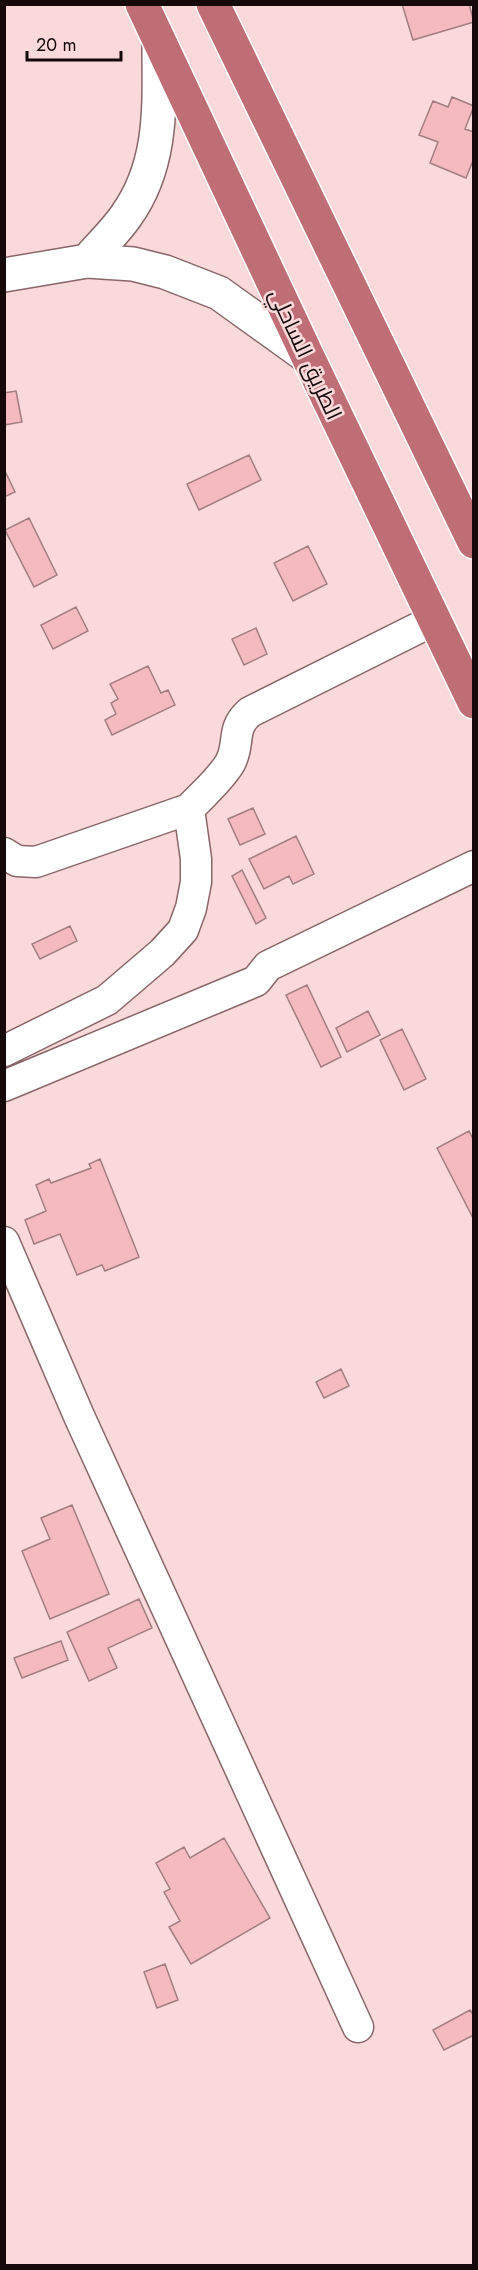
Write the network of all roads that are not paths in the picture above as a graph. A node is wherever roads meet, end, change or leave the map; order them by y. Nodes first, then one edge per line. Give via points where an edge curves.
1 (142, 4) edge
2 (213, 4) edge
3 (159, 42) junction
4 (87, 261) junction
5 (4, 275) edge
6 (308, 357) junction
7 (474, 542) edge
8 (434, 620) junction
9 (474, 702) edge
10 (189, 809) junction
11 (4, 854) edge
12 (474, 866) edge
13 (4, 1051) edge
14 (4, 1086) edge
15 (4, 1242) edge
16 (358, 2027) dead end

1 - 3 highway, الطريق الساحلي
2 - 7 highway
3 - 4 street via 159,126 153,161 127,216
3 - 6 highway, الطريق الساحلي
4 - 5 street
4 - 6 street via 133,264 219,293
6 - 8 highway, الطريق الساحلي
8 - 9 highway, الطريق الساحلي
8 - 10 street via 250,712 240,722 227,766
10 - 11 street via 36,862 17,861
10 - 13 street via 196,882 183,930 107,1000
12 - 14 street via 268,966 256,981
15 - 16 street via 79,1416

